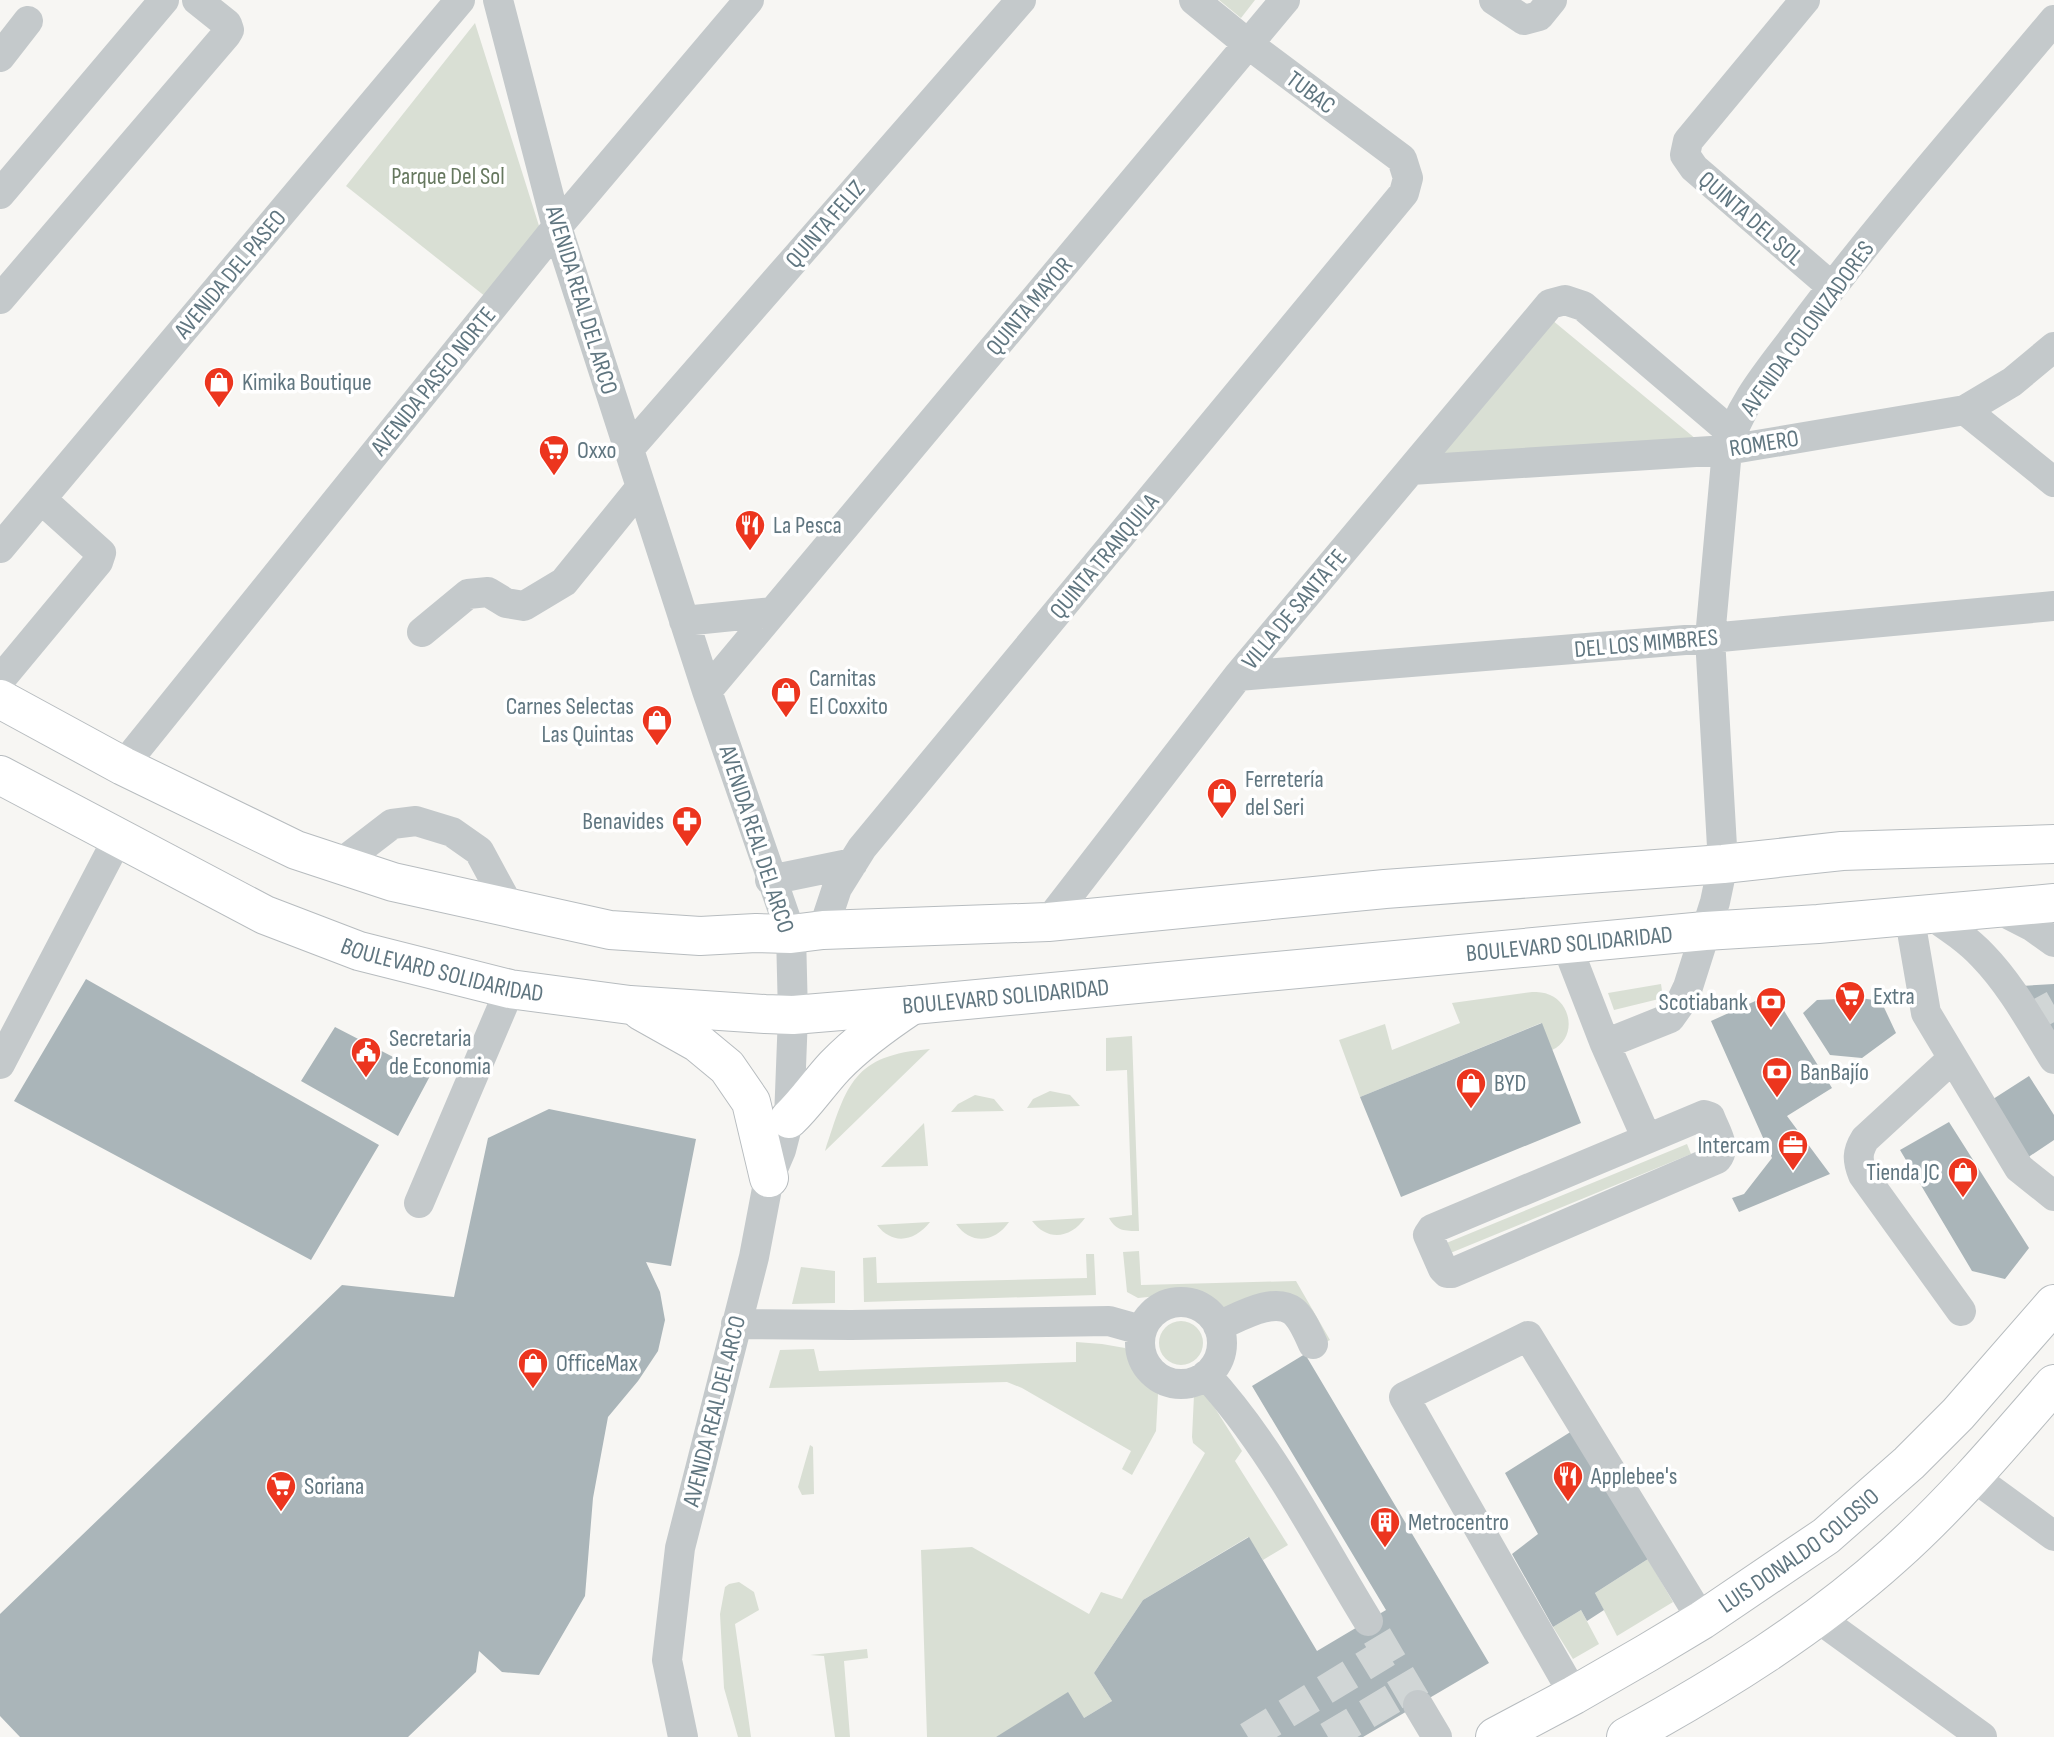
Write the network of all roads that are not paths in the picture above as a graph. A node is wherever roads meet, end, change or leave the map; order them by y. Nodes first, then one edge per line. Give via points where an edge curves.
1 (164, 0) edge
2 (198, 0) edge
3 (460, 0) edge
4 (498, 0) edge
5 (749, 0) edge
6 (1021, 0) edge
7 (1195, 0) edge
8 (1285, 0) edge
9 (1494, 0) edge
10 (1552, 0) edge
11 (1805, 0) edge
12 (2054, 20) edge
13 (28, 21) dead end
14 (1248, 44) junction
15 (0, 57) edge
16 (0, 194) edge
17 (1404, 194) joint
18 (557, 227) junction
19 (5, 283) edge
20 (1832, 287) junction
21 (2054, 347) edge
22 (1965, 410) junction
23 (1730, 442) junction
24 (629, 449) junction
25 (1411, 470) junction
26 (2054, 482) edge
27 (641, 487) junction
28 (41, 499) junction
29 (0, 548) edge
30 (2054, 606) edge
31 (773, 612) junction
32 (684, 621) junction
33 (422, 632) dead end
34 (1710, 638) junction
35 (1238, 676) junction
36 (0, 680) edge
37 (707, 691) junction
38 (0, 699) edge
39 (123, 766) junction
40 (0, 775) edge
41 (118, 838) junction
42 (2054, 844) edge
43 (853, 863) junction
44 (340, 864) junction
45 (1723, 864) junction
46 (771, 880) junction
47 (2054, 903) edge
48 (1994, 907) junction
49 (511, 910) junction
50 (1918, 914) junction
51 (1048, 922) junction
52 (1704, 931) junction
53 (807, 932) junction
54 (2054, 942) edge
55 (1567, 946) junction
56 (510, 989) junction
57 (630, 1005) junction
58 (913, 1005) junction
59 (793, 1015) junction
60 (2045, 1040) edge
61 (1605, 1044) junction
62 (2, 1056) edge
63 (1952, 1059) junction
64 (789, 1119) junction
65 (1646, 1137) junction
66 (769, 1178) junction
67 (2054, 1196) edge
68 (419, 1203) dead end
69 (2054, 1304) edge
70 (1961, 1311) dead end
71 (736, 1324) junction
72 (1218, 1326) junction
73 (1141, 1330) junction
74 (1313, 1344) dead end
75 (1206, 1375) junction
76 (2054, 1384) edge
77 (1972, 1476) junction
78 (2054, 1536) edge
79 (1818, 1618) junction
80 (1702, 1619) junction
81 (1368, 1621) tunnel mouth
82 (1574, 1695) junction
83 (1418, 1705) tunnel mouth
84 (683, 1737) edge
85 (1437, 1737) edge
86 (1494, 1737) edge
87 (1626, 1737) edge
88 (1982, 1737) edge

1 - 16 street
2 - 19 street via 227,24 226,35
3 - 28 street, AVENIDA DEL PASEO
4 - 18 street, AVENIDA REAL DEL ARCO
5 - 18 street, AVENIDA PASEO NORTE
6 - 24 street, QUINTA FELIZ
7 - 14 street, TUBAC
8 - 14 street, QUINTA MAYOR
9 - 10 street via 1524,20 1539,16
11 - 20 street, QUINTA DEL SOL via 1688,141 1685,155 1694,168
12 - 20 street, AVENIDA COLONIZADORES
13 - 15 street
14 - 17 street, TUBAC via 1402,159 1408,178
14 - 31 street, QUINTA MAYOR
17 - 43 street, QUINTA TRANQUILA
18 - 24 street, AVENIDA REAL DEL ARCO
18 - 39 street, AVENIDA PASEO NORTE
20 - 23 street, AVENIDA COLONIZADORES via 1750,398
21 - 22 street, ROMERO via 2012,383
22 - 23 street, ROMERO
22 - 26 street
23 - 25 street, ROMERO
23 - 25 street, VILLA DE SANTA FE via 1583,306 1565,300 1550,304
23 - 34 street, AVENIDA COLONIZADORES
24 - 27 street, AVENIDA REAL DEL ARCO
25 - 35 street, VILLA DE SANTA FE
27 - 32 street, AVENIDA REAL DEL ARCO
27 - 33 street via 564,582 524,606 506,603 488,592 468,594
28 - 29 street, AVENIDA DEL PASEO
28 - 36 street via 101,553
30 - 34 street, DEL LOS MIMBRES
31 - 32 street
31 - 37 street, QUINTA MAYOR
32 - 37 street, AVENIDA REAL DEL ARCO
34 - 35 street, DEL LOS MIMBRES
34 - 45 street, AVENIDA COLONIZADORES
35 - 51 street, VILLA DE SANTA FE
37 - 46 street, AVENIDA REAL DEL ARCO
38 - 39 main road
39 - 44 main road via 296,850
40 - 41 main road, BOULEVARD SOLIDARIDAD
41 - 56 main road, BOULEVARD SOLIDARIDAD via 288,924 359,951
41 - 62 street
42 - 45 main road via 1842,851
43 - 46 street
43 - 53 street, QUINTA TRANQUILA
44 - 49 main road via 393,882
44 - 49 street via 392,824 416,821 452,832 479,851
45 - 51 main road via 1385,889
45 - 52 street, AVENIDA COLONIZADORES
46 - 53 street, AVENIDA REAL DEL ARCO
47 - 48 main road, BOULEVARD SOLIDARIDAD
48 - 50 main road, BOULEVARD SOLIDARIDAD
48 - 54 street
49 - 53 main road via 610,930 700,936
50 - 52 main road, BOULEVARD SOLIDARIDAD
50 - 60 street via 1954,930 1983,956
50 - 63 street via 1926,1013
51 - 53 main road
52 - 55 main road, BOULEVARD SOLIDARIDAD
52 - 61 street, AVENIDA COLONIZADORES via 1688,987 1670,1018
53 - 59 street, AVENIDA REAL DEL ARCO
55 - 58 main road, BOULEVARD SOLIDARIDAD
55 - 61 street
56 - 57 main road, BOULEVARD SOLIDARIDAD
56 - 68 street
57 - 59 main road, BOULEVARD SOLIDARIDAD
57 - 66 main road via 698,1043 727,1067 751,1102
58 - 59 main road, BOULEVARD SOLIDARIDAD
58 - 64 main road via 877,1028 835,1066
59 - 64 street, AVENIDA REAL DEL ARCO
61 - 65 street
63 - 67 street via 2018,1168
63 - 70 street via 1865,1139 1858,1150 1858,1163
64 - 66 street, AVENIDA REAL DEL ARCO
65 - 65 street via 1432,1229 1428,1235 1443,1269 1452,1273 1721,1154 1710,1117 1704,1115
66 - 71 street, AVENIDA REAL DEL ARCO
69 - 80 main road, LUIS DONALDO COLOSIO via 1958,1414 1898,1472 1826,1536
71 - 73 street via 1109,1321
71 - 84 street, AVENIDA REAL DEL ARCO via 678,1560 667,1660
72 - 73 street via 1205,1310 1178,1302 1164,1305
72 - 74 street via 1261,1309 1284,1306 1294,1311
72 - 75 street via 1220,1357
73 - 75 street via 1142,1357 1160,1379 1188,1384
75 - 81 street via 1271,1461
76 - 77 main road
77 - 78 street
77 - 79 main road via 1894,1555
79 - 87 main road via 1702,1695
79 - 88 street
80 - 82 main road, LUIS DONALDO COLOSIO
80 - 82 street via 1528,1336 1404,1397
82 - 86 main road, LUIS DONALDO COLOSIO
83 - 85 street

